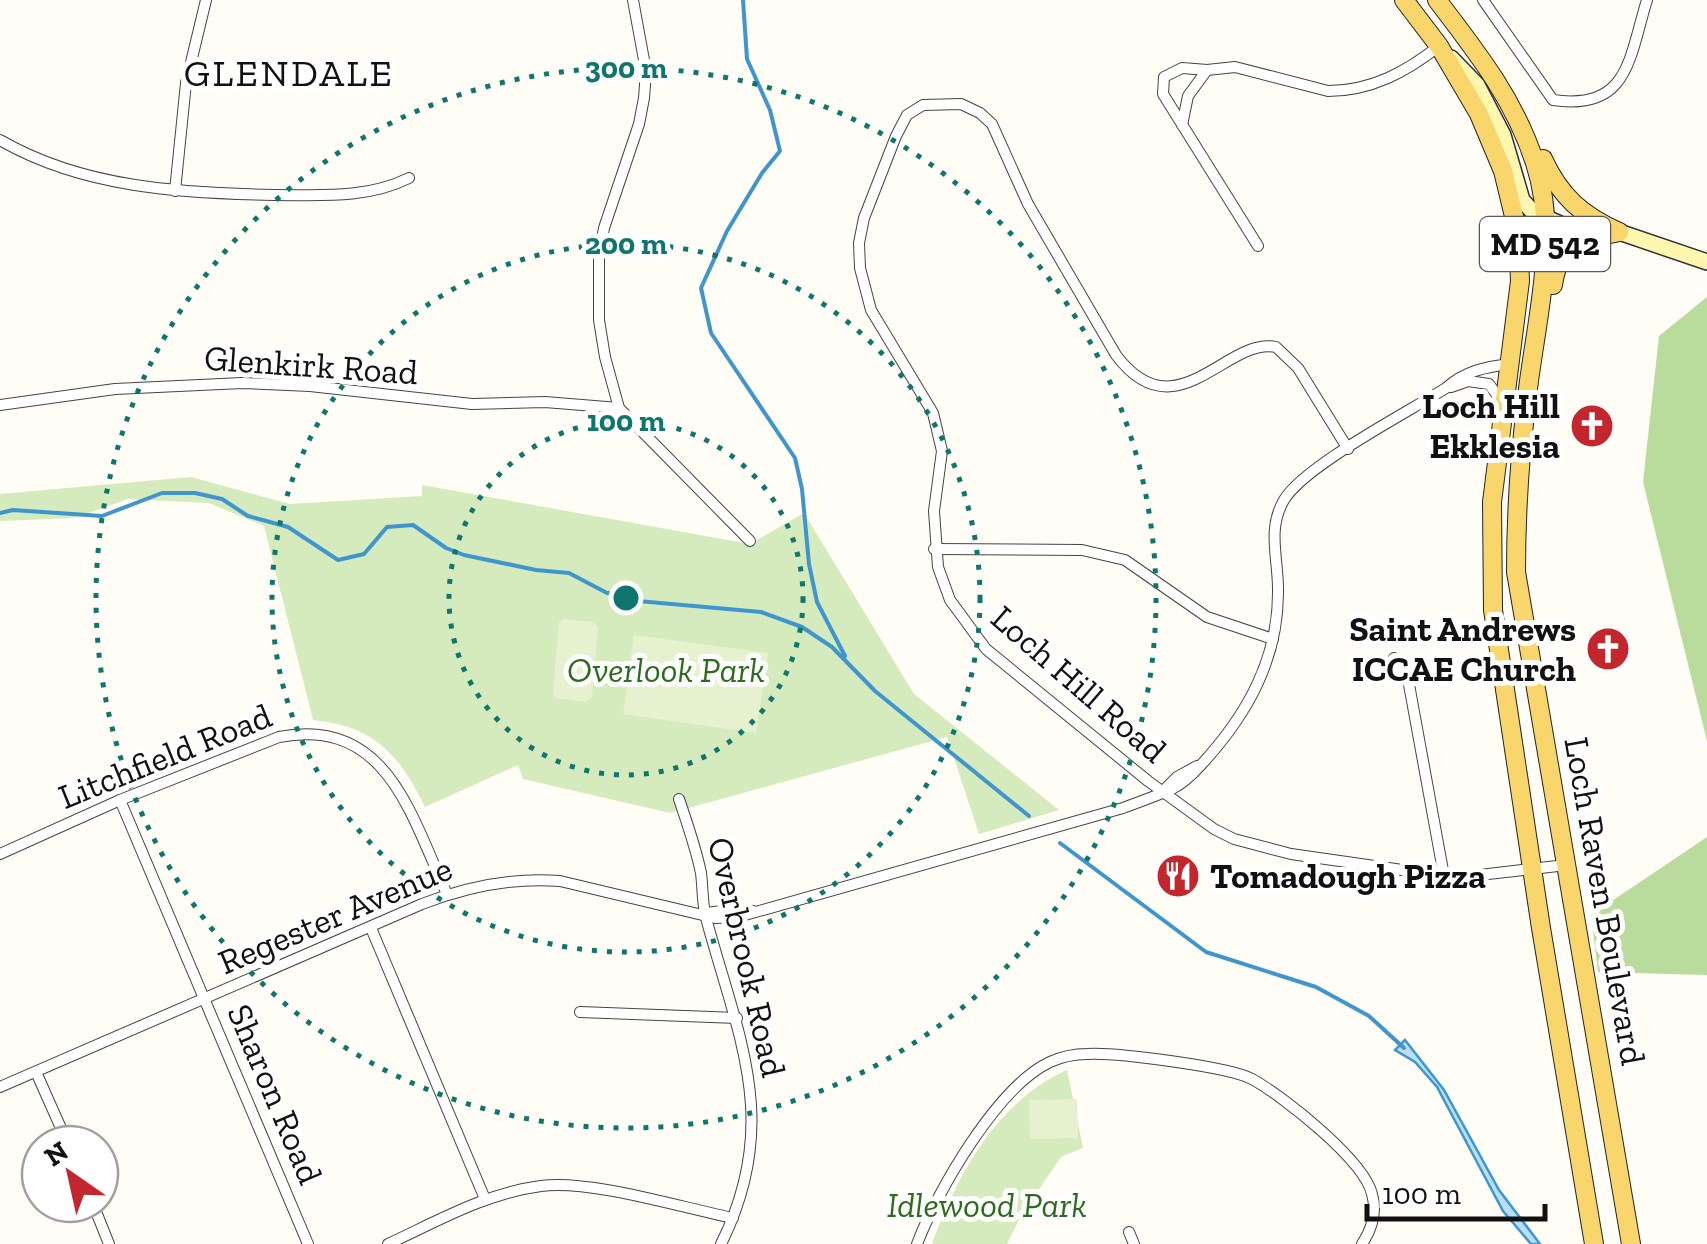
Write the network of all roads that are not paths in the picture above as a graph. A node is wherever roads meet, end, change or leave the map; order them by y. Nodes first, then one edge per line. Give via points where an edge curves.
1 (206, 0) edge
2 (633, 0) edge
3 (1404, 0) edge
4 (1437, 0) edge
5 (1483, 0) edge
6 (1647, 0) edge
7 (1439, 46) junction
8 (1208, 70) junction
9 (1514, 112) junction
10 (1182, 126) junction
11 (3, 142) edge
12 (0, 156) edge
13 (409, 178) dead end
14 (174, 191) junction
15 (1544, 219) junction
16 (1619, 232) junction
17 (1258, 246) dead end
18 (1707, 262) edge
19 (1532, 361) junction
20 (1510, 364) junction
21 (1446, 388) junction
22 (0, 405) edge
23 (619, 408) junction
24 (1501, 426) junction
25 (1348, 449) junction
26 (1516, 507) junction
27 (750, 542) dead end
28 (934, 550) junction
29 (1273, 639) junction
30 (1394, 658) dead end
31 (1550, 776) junction
32 (1519, 787) junction
33 (1162, 792) junction
34 (679, 799) dead end
35 (120, 800) junction
36 (0, 854) edge
37 (1566, 865) junction
38 (1532, 870) junction
39 (1444, 876) junction
40 (447, 894) junction
41 (705, 914) junction
42 (371, 928) junction
43 (205, 999) junction
44 (580, 1012) dead end
45 (737, 1018) junction
46 (36, 1072) junction
47 (0, 1087) edge
48 (59, 1124) edge
49 (485, 1199) junction
50 (733, 1218) junction
51 (1129, 1232) dead end
52 (308, 1244) edge
53 (388, 1244) edge
54 (722, 1244) edge
55 (917, 1244) edge
56 (1134, 1244) edge
57 (1362, 1244) edge
58 (1594, 1244) edge
59 (1630, 1244) edge

1 - 14 street via 186,83
2 - 23 street via 646,70 644,98 604,228 598,289 598,320
3 - 7 main road, Loch Raven Boulevard / MD 542
4 - 9 main road, Loch Raven Boulevard / MD 542
5 - 6 street via 1553,100 1577,104 1604,95 1624,74
7 - 8 street via 1412,68 1344,91 1235,67
7 - 15 street via 1477,85 1504,135 1522,200
7 - 20 main road, Loch Raven Boulevard / MD 542 via 1484,126 1513,202 1520,281
8 - 10 street via 1188,96
8 - 10 street via 1182,68 1164,77 1163,94
9 - 15 main road, Loch Raven Boulevard / MD 542 via 1536,166
9 - 16 main road via 1569,202
10 - 17 street
11 - 12 street
11 - 14 street via 85,174
13 - 14 street via 346,194
15 - 16 street via 1574,230
15 - 19 main road, Loch Raven Boulevard / MD 542 via 1546,259
16 - 18 street
16 - 19 main road via 1584,240 1564,253
19 - 26 main road, Loch Raven Boulevard / MD 542
20 - 21 street, Regester Avenue via 1466,372
20 - 24 main road, Loch Raven Boulevard / MD 542
20 - 26 main road via 1517,383 1504,484
21 - 24 street via 1488,384 1497,395
21 - 25 street, Regester Avenue
22 - 23 street, Glenkirk Road via 115,388 242,383 472,404
23 - 27 street
24 - 32 main road, Loch Raven Boulevard / MD 542 via 1492,502 1494,610
25 - 28 street, Loch Hill Road via 1298,368 1276,347 1248,350 1192,382 1156,383 1131,370 1044,231 992,124 961,104 923,105 907,114 896,136 859,243 871,310 938,427
25 - 29 street, Regester Avenue via 1296,484 1278,512
26 - 31 main road, Loch Raven Boulevard / MD 542 via 1516,572
28 - 29 street via 1112,556 1148,573 1207,617
28 - 33 street, Loch Hill Road via 950,600 986,649
29 - 33 street, Regester Avenue via 1246,711 1228,737
30 - 39 street via 1408,679
31 - 32 main road via 1537,772
31 - 37 main road, Loch Raven Boulevard / MD 542
32 - 38 main road, Loch Raven Boulevard / MD 542
33 - 39 street, Loch Hill Road via 1223,835 1251,844
33 - 41 street, Regester Avenue via 738,917
34 - 41 street, Overbrook Road
35 - 36 street, Litchfield Road
35 - 40 street, Litchfield Road via 279,736 333,736 384,768
35 - 43 street, Sharon Road
37 - 38 street, Loch Hill Road
37 - 59 main road, Loch Raven Boulevard
38 - 39 street, Loch Hill Road
38 - 58 main road, Loch Raven Boulevard / MD 542
40 - 41 street, Regester Avenue via 542,879
40 - 42 street, Regester Avenue
41 - 45 street, Overbrook Road
42 - 43 street, Regester Avenue
42 - 49 street
43 - 46 street, Regester Avenue
43 - 52 street, Sharon Road
44 - 45 street
45 - 50 street, Overbrook Road via 752,1112
46 - 47 street, Regester Avenue
46 - 48 street
49 - 50 street via 563,1185
49 - 53 street
50 - 54 street, Overbrook Road
51 - 56 street
55 - 57 street via 938,1197 1004,1098 1041,1067 1084,1054 1252,1079 1300,1112 1365,1178 1373,1196 1372,1224

